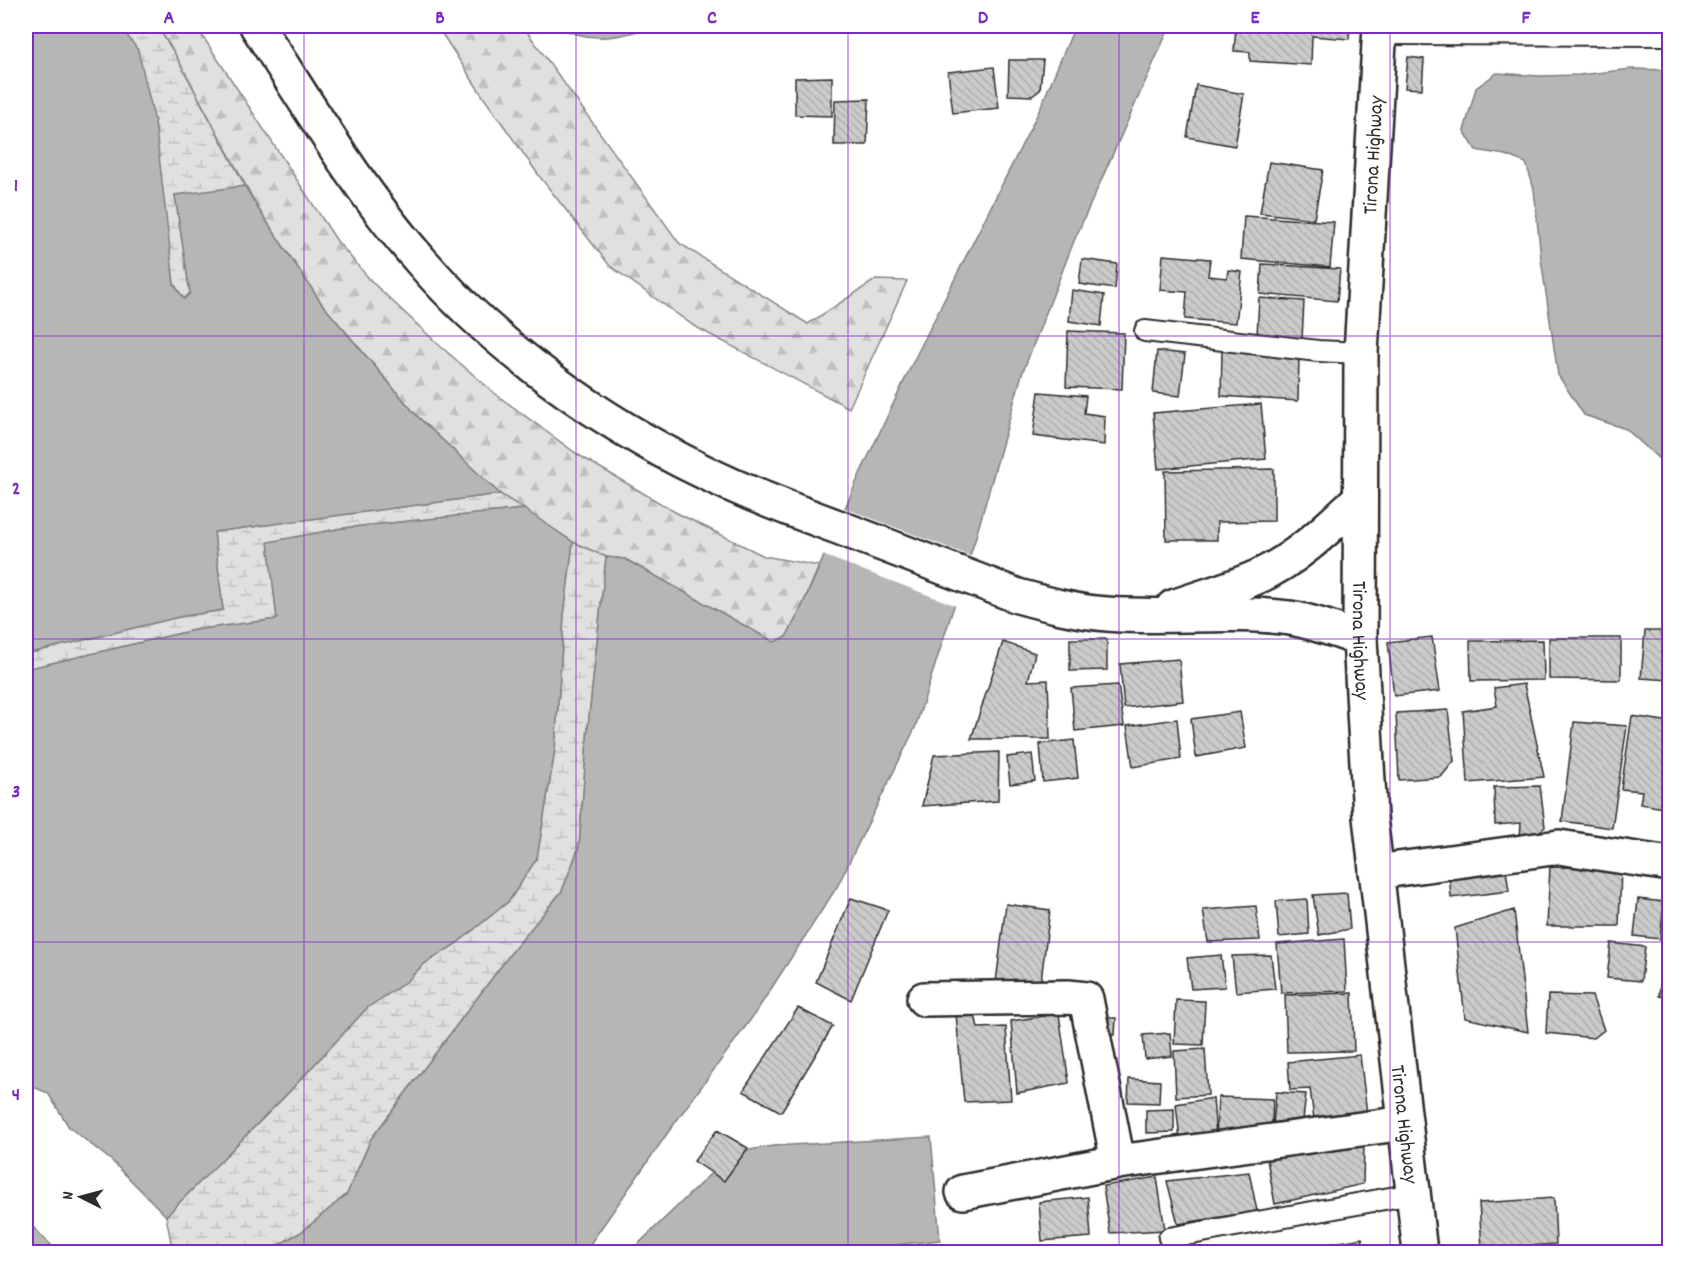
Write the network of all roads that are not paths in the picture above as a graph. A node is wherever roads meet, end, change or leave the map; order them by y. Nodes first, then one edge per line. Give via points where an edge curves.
1 (257, 26) edge
2 (1379, 30) edge
3 (1670, 35) edge
4 (1145, 331) dead end
5 (1361, 353) junction
6 (1360, 498) junction
7 (1149, 615) junction
8 (1360, 639) junction
9 (1670, 864) edge
10 (1376, 872) junction
11 (924, 999) dead end
12 (1405, 1124) junction
13 (1118, 1162) junction
14 (963, 1192) dead end
15 (1412, 1194) junction
16 (1169, 1239) dead end
17 (1420, 1252) edge

1 - 7 main road via 376,204 420,260 473,314 526,359 616,424 703,472 1018,596 1089,612
2 - 3 lane
2 - 5 main road, Tirona Highway
4 - 5 lane
5 - 6 main road, Tirona Highway
6 - 7 main road via 1276,567
6 - 8 main road, Tirona Highway
7 - 8 main road via 1282,617
8 - 10 main road, Tirona Highway
9 - 10 main road via 1559,847
10 - 12 main road, Tirona Highway
11 - 13 main road via 1086,999
12 - 13 main road
12 - 15 main road, Tirona Highway
13 - 14 main road
15 - 16 lane
15 - 17 main road, Tirona Highway

